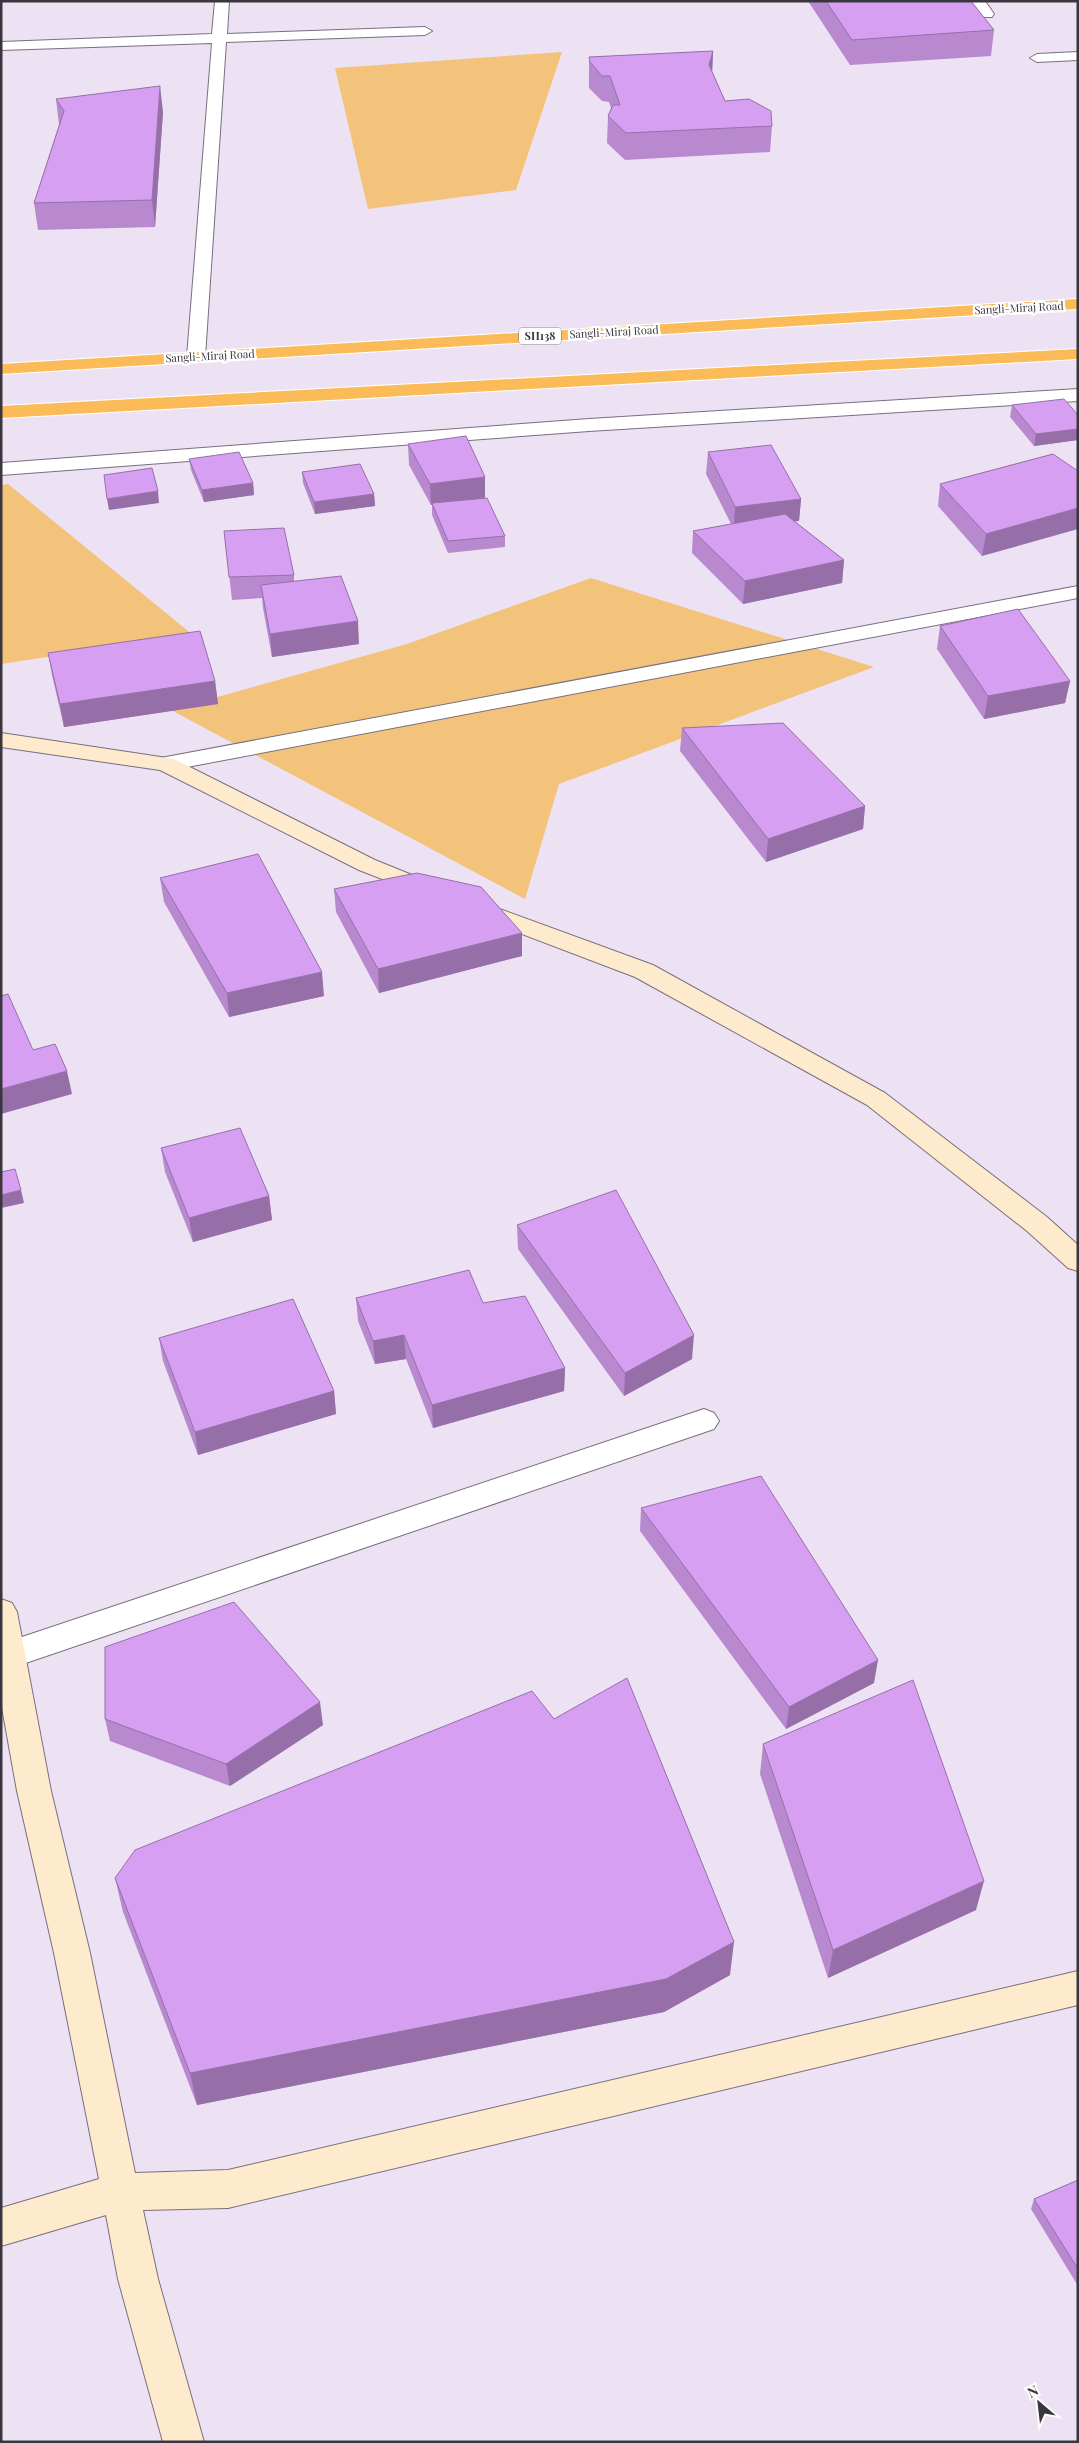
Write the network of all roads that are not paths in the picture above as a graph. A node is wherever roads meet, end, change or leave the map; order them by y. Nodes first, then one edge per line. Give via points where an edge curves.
1 (222, 1) edge
2 (978, 1) edge
3 (987, 14) dead end
4 (425, 31) dead end
5 (221, 38) junction
6 (1, 46) edge
7 (1078, 56) edge
8 (1038, 58) dead end
9 (1078, 304) edge
10 (1078, 354) edge
11 (196, 357) junction
12 (1, 369) edge
13 (1078, 395) edge
14 (1, 412) edge
15 (1, 469) edge
16 (1078, 592) edge
17 (1, 740) edge
18 (166, 764) junction
19 (1078, 1261) edge
20 (704, 1421) dead end
21 (1, 1612) edge
22 (8, 1655) junction
23 (1078, 1988) edge
24 (121, 2192) junction
25 (1, 2227) edge
26 (184, 2442) edge

1 - 5 street
2 - 3 street
4 - 5 street
5 - 6 street
5 - 11 street
7 - 8 street
9 - 11 highway, Sangli-Miraj Road / SH138
10 - 14 highway
11 - 12 highway, Sangli-Miraj Road / SH138
13 - 15 street via 589,425
16 - 18 street
17 - 18 main road
18 - 19 main road via 367,865 644,971 876,1099 1037,1224
20 - 22 street
21 - 22 main road
22 - 24 main road
23 - 24 main road via 228,2189
24 - 25 main road
24 - 26 main road via 138,2279

